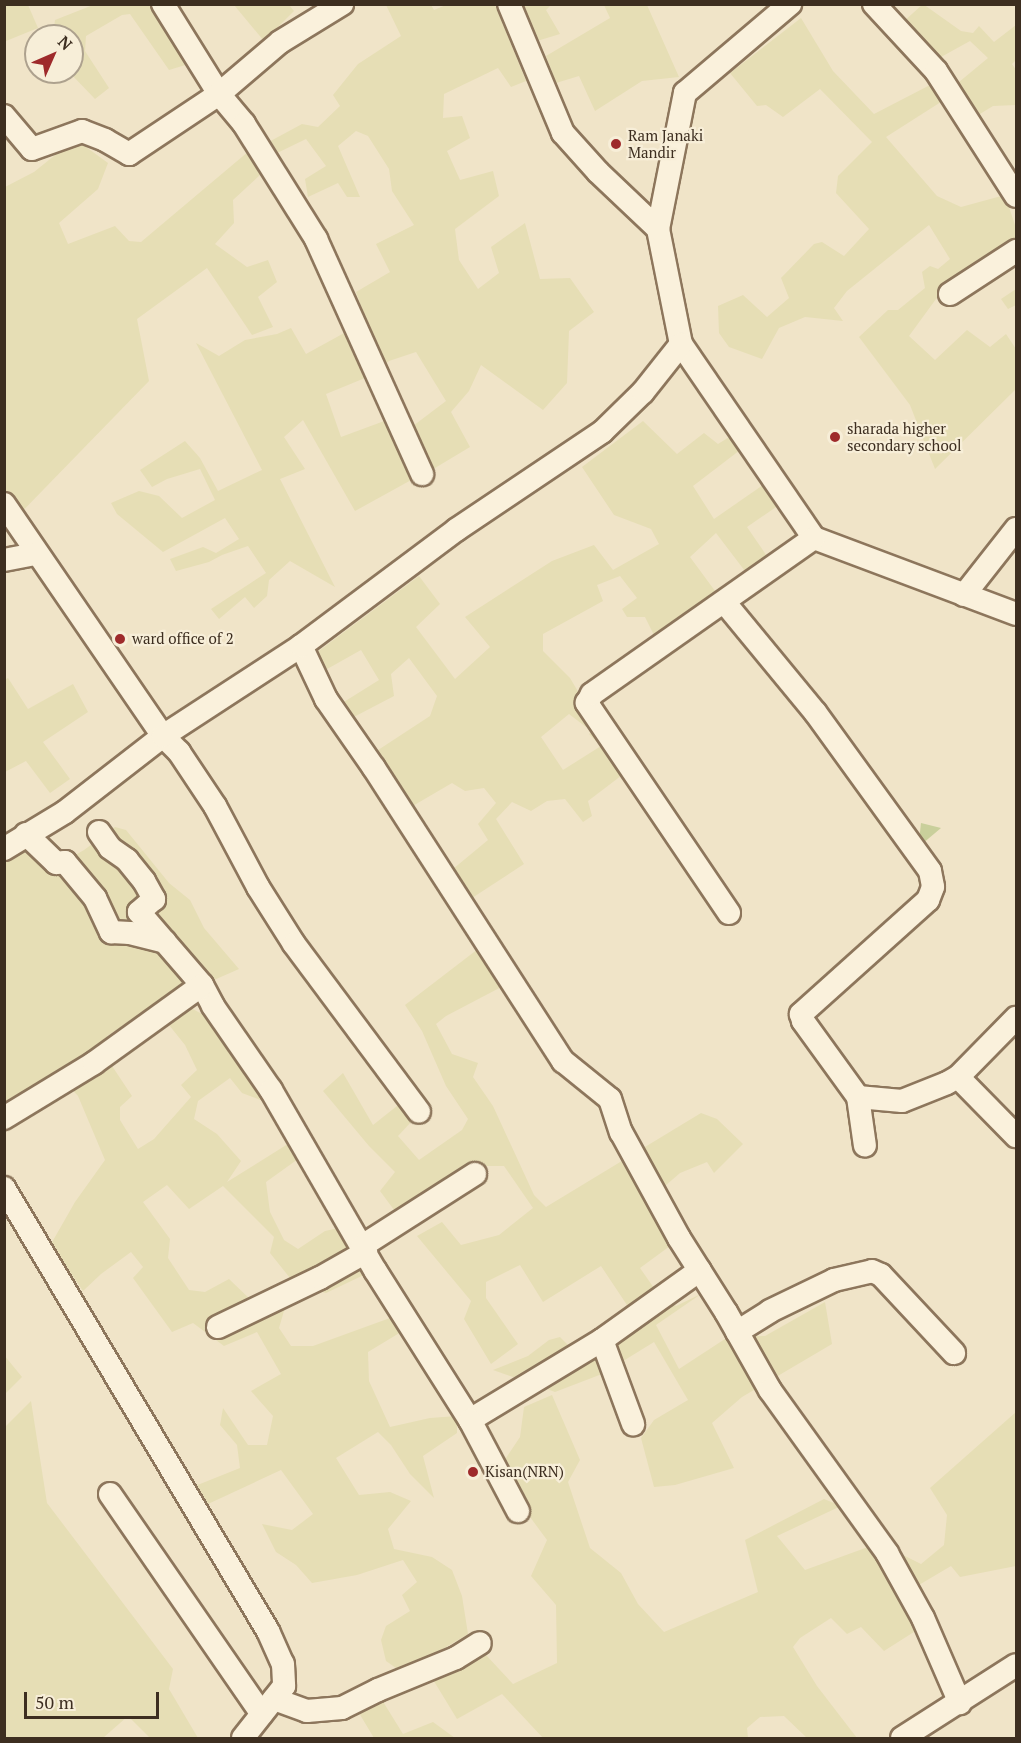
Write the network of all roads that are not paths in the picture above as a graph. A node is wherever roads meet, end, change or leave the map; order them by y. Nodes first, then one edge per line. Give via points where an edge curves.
1 (163, 4) edge
2 (342, 4) edge
3 (509, 4) edge
4 (790, 4) edge
5 (874, 4) edge
6 (219, 94) junction
7 (4, 116) edge
8 (1017, 196) edge
9 (658, 229) junction
10 (1017, 251) edge
11 (950, 294) dead end
12 (681, 344) junction
13 (422, 474) dead end
14 (4, 504) edge
15 (1017, 528) edge
16 (814, 538) junction
17 (36, 554) junction
18 (4, 560) edge
19 (964, 595) junction
20 (725, 603) junction
21 (1017, 614) edge
22 (301, 646) junction
23 (163, 736) junction
24 (99, 832) dead end
25 (26, 834) junction
26 (4, 849) edge
27 (729, 913) dead end
28 (165, 942) junction
29 (202, 985) junction
30 (1015, 1011) edge
31 (958, 1077) junction
32 (858, 1097) junction
33 (419, 1112) dead end
34 (4, 1118) edge
35 (1017, 1136) edge
36 (865, 1146) dead end
37 (475, 1174) dead end
38 (4, 1188) edge
39 (364, 1249) junction
40 (700, 1270) junction
41 (218, 1327) dead end
42 (737, 1332) junction
43 (602, 1340) junction
44 (954, 1353) dead end
45 (470, 1420) junction
46 (633, 1424) dead end
47 (110, 1494) dead end
48 (518, 1511) dead end
49 (480, 1643) dead end
50 (1017, 1665) edge
51 (960, 1703) junction
52 (268, 1706) junction
53 (243, 1738) edge
54 (902, 1738) edge

1 - 6 street
2 - 6 street via 280,42
3 - 9 street via 563,133
4 - 9 street via 685,93
5 - 8 street via 936,71
6 - 7 street via 129,154 82,131 32,149
6 - 13 street via 244,124 316,239
9 - 12 street
10 - 11 street
12 - 16 street
12 - 22 street via 643,392 602,432 456,530
14 - 17 street
15 - 19 street
16 - 19 street
16 - 20 street
17 - 18 street
17 - 23 street
19 - 21 street
20 - 27 street via 592,694 587,703
20 - 32 street via 815,712 930,871 933,887 928,900 801,1014
22 - 23 street
22 - 40 street via 326,699 563,1061 610,1098 621,1132
23 - 25 street via 65,812
23 - 33 street via 179,752 215,806 294,944
24 - 28 street via 144,881 154,899 139,912
25 - 26 street
25 - 28 street via 56,863 64,862 95,898 111,932
28 - 29 street
29 - 34 street via 103,1057
29 - 39 street via 271,1089
30 - 31 street
31 - 32 street via 902,1101
31 - 35 street
32 - 36 street
37 - 39 street
38 - 52 street via 268,1630 283,1664 284,1686
39 - 41 street via 321,1278
39 - 45 street
40 - 42 street
40 - 43 street
42 - 44 street via 834,1280 872,1271 881,1275
42 - 51 street via 770,1390 887,1553 923,1618
43 - 45 street
43 - 46 street
45 - 48 street
47 - 52 street
49 - 52 street via 456,1658 342,1708 307,1711
50 - 51 street
51 - 54 street
52 - 53 street

